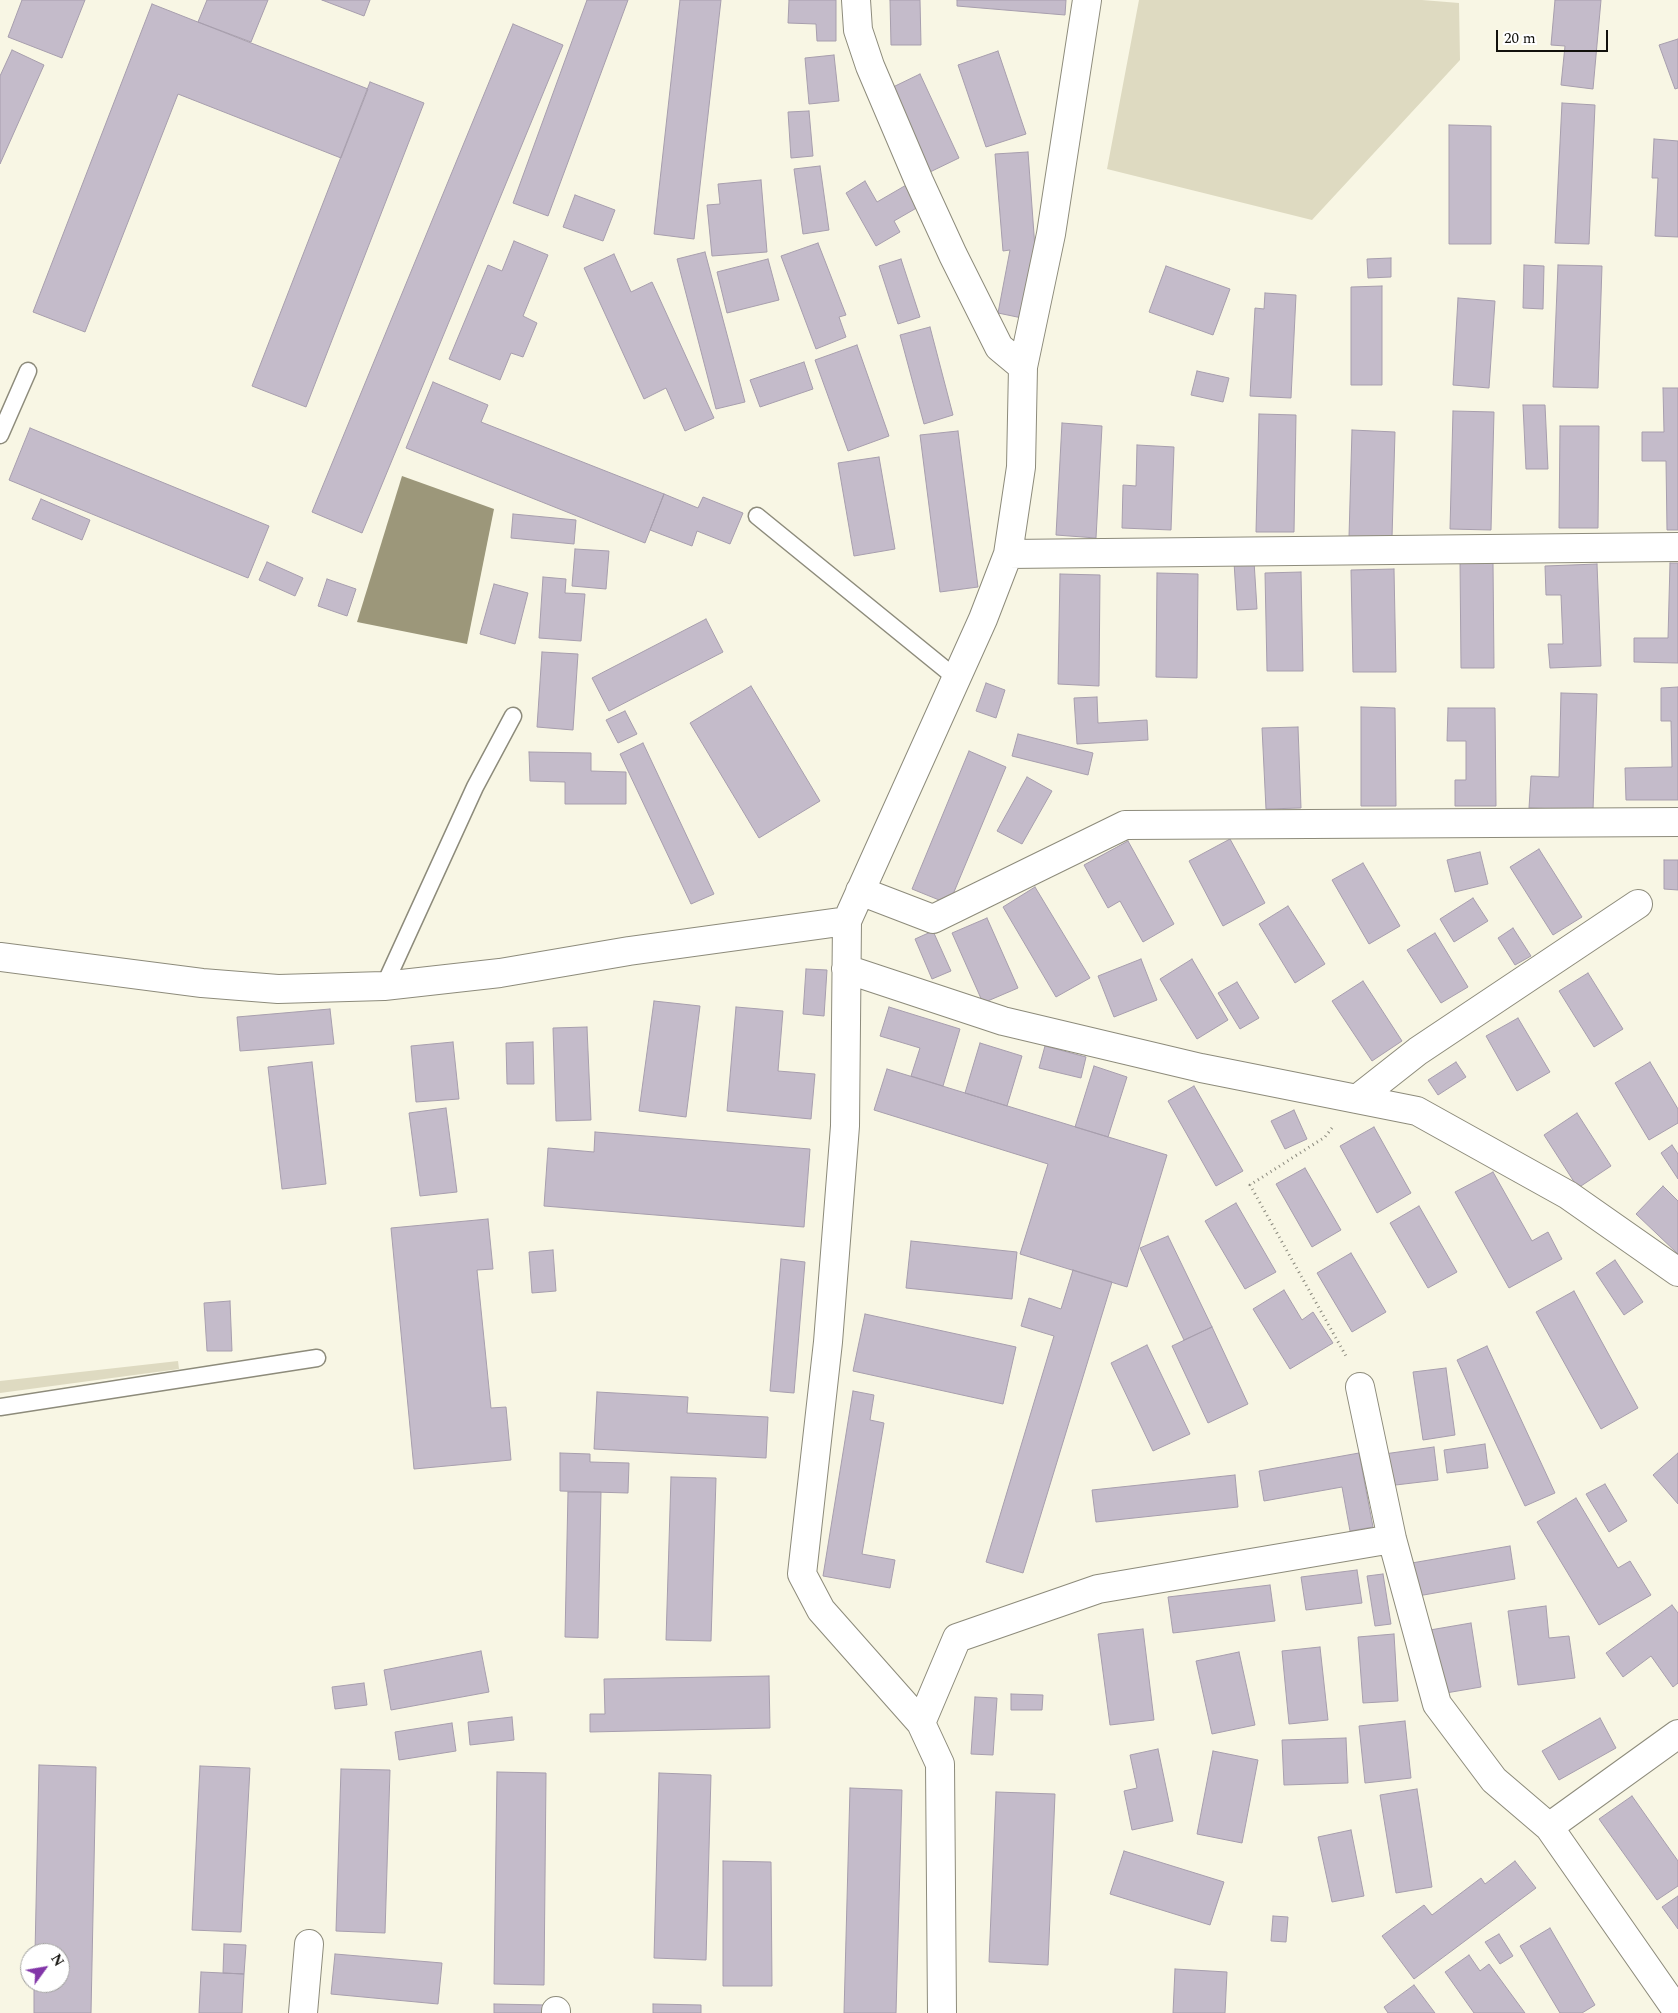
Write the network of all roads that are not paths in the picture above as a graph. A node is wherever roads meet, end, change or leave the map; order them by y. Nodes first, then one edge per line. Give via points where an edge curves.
1 (856, 0) edge
2 (1087, 0) edge
3 (1024, 367) junction
4 (28, 371) dead end
5 (0, 435) edge
6 (757, 516) dead end
7 (1678, 547) edge
8 (1008, 554) junction
9 (956, 678) junction
10 (513, 716) dead end
11 (1678, 822) edge
12 (860, 891) junction
13 (1638, 904) dead end
14 (847, 921) junction
15 (0, 957) edge
16 (846, 970) junction
17 (384, 986) junction
18 (1357, 1099) junction
19 (1678, 1272) edge
20 (317, 1358) dead end
21 (1360, 1387) road end
22 (0, 1407) edge
23 (1392, 1539) junction
24 (921, 1723) junction
25 (1678, 1734) edge
26 (1549, 1827) junction
27 (309, 1944) dead end
28 (1678, 2012) edge
29 (303, 2013) edge
30 (942, 2013) edge

1 - 3 street via 858,30 870,66 941,230 999,347
2 - 3 street via 1051,234
3 - 8 street via 1021,467
4 - 5 lane
6 - 9 lane
7 - 8 street
8 - 9 street
9 - 12 street
10 - 17 lane via 475,787
11 - 12 street via 1126,825 933,919
12 - 14 street
13 - 18 street via 1418,1051
14 - 16 street
14 - 17 street via 629,951 500,973
15 - 17 street via 202,983 278,989
16 - 18 street via 1003,1022 1201,1068
16 - 24 street via 845,1126 828,1342 802,1574 821,1610
18 - 19 street via 1417,1111 1568,1194
20 - 22 lane
21 - 23 street
23 - 24 street via 1098,1589 957,1638
23 - 26 street via 1438,1704 1494,1780
24 - 30 street via 940,1764
25 - 26 street
26 - 28 street
27 - 29 street

